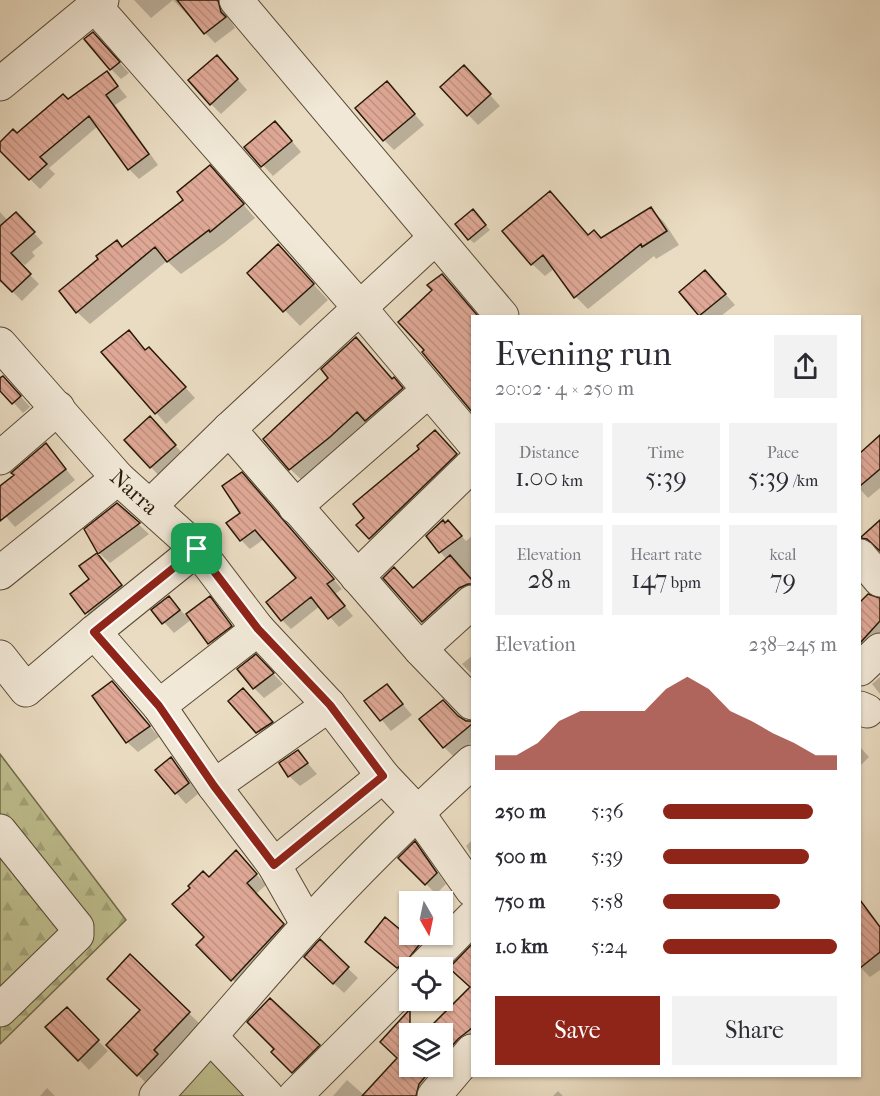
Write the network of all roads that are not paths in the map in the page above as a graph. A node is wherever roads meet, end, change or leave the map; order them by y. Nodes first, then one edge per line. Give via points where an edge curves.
1 (236, 0) edge
2 (98, 3) edge
3 (0, 84) edge
4 (435, 238) junction
5 (360, 308) junction
6 (501, 315) edge
7 (0, 344) edge
8 (429, 390) junction
9 (58, 408) junction
10 (229, 429) junction
11 (471, 440) edge
12 (0, 458) edge
13 (471, 466) edge
14 (118, 478) junction
15 (151, 505) junction
16 (295, 507) junction
17 (197, 549) junction
18 (861, 556) edge
19 (0, 573) edge
20 (357, 577) junction
21 (880, 580) edge
22 (471, 603) edge
23 (258, 629) junction
24 (94, 632) junction
25 (420, 649) junction
26 (880, 650) edge
27 (0, 657) edge
28 (861, 668) edge
29 (471, 702) edge
30 (330, 705) junction
31 (159, 706) junction
32 (471, 763) edge
33 (383, 776) junction
34 (214, 786) junction
35 (417, 812) junction
36 (0, 831) edge
37 (274, 865) junction
38 (471, 889) edge
39 (471, 919) edge
40 (308, 925) junction
41 (434, 957) edge
42 (399, 992) edge
43 (0, 1010) edge
44 (211, 1038) junction
45 (471, 1051) edge
46 (156, 1096) edge
47 (267, 1096) edge
48 (295, 1096) edge
49 (434, 1096) edge

1 - 4 street
2 - 3 street
2 - 5 street
4 - 5 street
4 - 6 street
5 - 8 street
5 - 10 street
7 - 9 street, Narra
8 - 11 street
8 - 16 street
9 - 12 street
9 - 14 street, Narra
10 - 15 street
10 - 16 street
13 - 20 street
14 - 15 street, Narra
14 - 19 street
15 - 17 street, Narra
16 - 20 street
17 - 23 street, Narra
17 - 24 street
18 - 21 street
20 - 25 street
22 - 25 street
23 - 30 street, Narra
23 - 31 street
24 - 27 street via 26,690
24 - 31 street
25 - 29 street
26 - 28 street
30 - 33 street, Narra
30 - 34 street
31 - 34 street
32 - 35 street
33 - 35 street, Narra
33 - 37 street
34 - 37 street
35 - 38 street, Narra
35 - 40 street
36 - 43 street via 78,931
37 - 40 street
39 - 41 street
40 - 44 street
42 - 48 street
44 - 46 street
44 - 47 street
45 - 49 street

